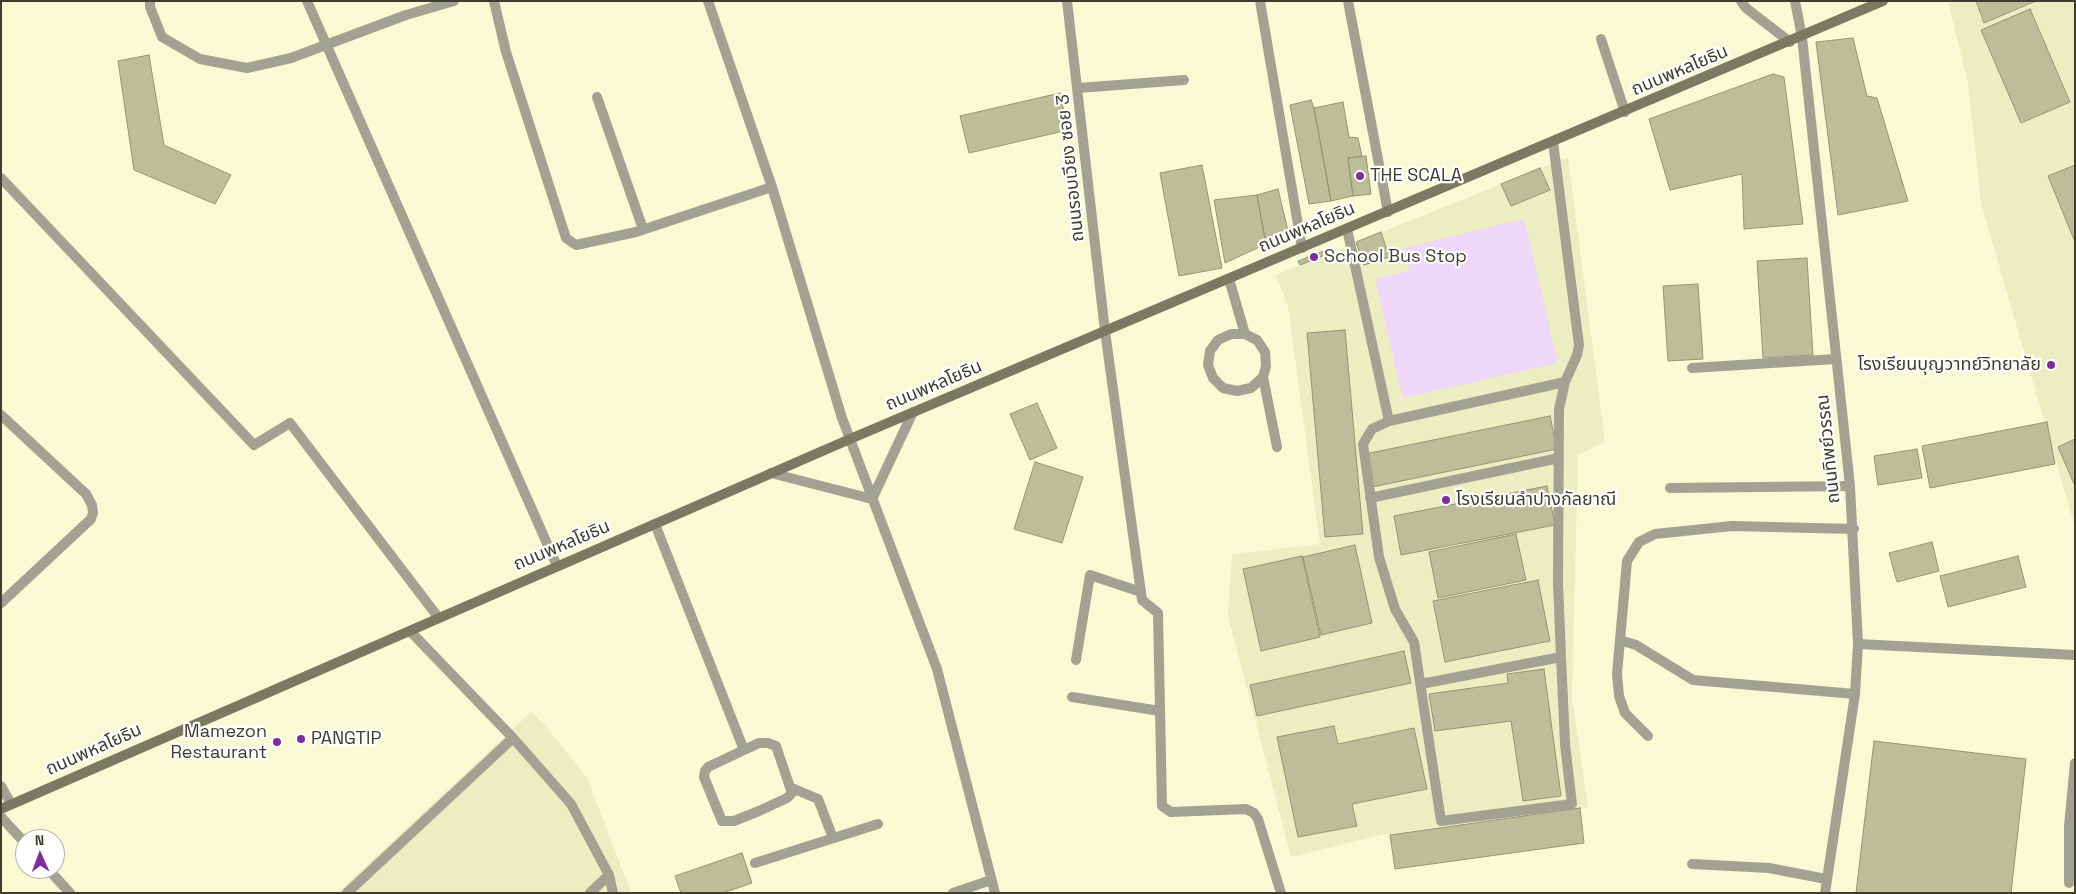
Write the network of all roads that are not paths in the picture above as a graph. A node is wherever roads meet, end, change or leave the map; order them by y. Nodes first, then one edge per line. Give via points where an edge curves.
1 (150, 1) edge
2 (307, 1) edge
3 (454, 1) edge
4 (494, 1) edge
5 (708, 1) edge
6 (1067, 1) edge
7 (1260, 1) edge
8 (1348, 1) edge
9 (1741, 1) edge
10 (1795, 1) edge
11 (1883, 1) edge
12 (1802, 37) junction
13 (1601, 39) dead end
14 (1790, 42) junction
15 (326, 44) junction
16 (1184, 80) dead end
17 (1078, 88) junction
18 (597, 97) dead end
19 (1625, 112) junction
20 (1553, 142) junction
21 (1, 178) edge
22 (772, 187) junction
23 (1388, 212) junction
24 (643, 229) junction
25 (1347, 229) junction
26 (1302, 248) junction
27 (1230, 278) junction
28 (1105, 331) junction
29 (1245, 334) junction
30 (1835, 359) junction
31 (1692, 368) dead end
32 (1263, 377) junction
33 (1565, 382) junction
34 (913, 412) junction
35 (1, 415) edge
36 (1389, 421) junction
37 (850, 439) junction
38 (1277, 447) dead end
39 (1559, 458) junction
40 (771, 473) junction
41 (1850, 486) junction
42 (1670, 488) dead end
43 (1370, 498) junction
44 (872, 499) junction
45 (656, 524) junction
46 (1854, 529) junction
47 (557, 566) junction
48 (1141, 592) junction
49 (1, 603) edge
50 (438, 617) junction
51 (410, 631) junction
52 (1620, 640) junction
53 (1858, 644) junction
54 (2075, 655) edge
55 (1561, 657) junction
56 (1076, 660) dead end
57 (1420, 684) junction
58 (1855, 694) junction
59 (1072, 697) dead end
60 (1160, 711) junction
61 (1648, 736) dead end
62 (513, 738) junction
63 (744, 750) junction
64 (2075, 763) edge
65 (1, 786) edge
66 (792, 788) junction
67 (12, 804) junction
68 (1, 809) edge
69 (1, 817) edge
70 (878, 824) dead end
71 (15, 832) edge
72 (833, 838) junction
73 (755, 863) dead end
74 (1692, 864) dead end
75 (609, 875) junction
76 (57, 879) edge
77 (1826, 879) junction
78 (991, 880) junction
79 (2069, 883) dead end
80 (70, 893) edge
81 (347, 893) edge
82 (590, 893) edge
83 (614, 893) edge
84 (953, 893) edge
85 (995, 893) edge
86 (1281, 893) edge
87 (1825, 893) edge

1 - 15 street via 162,37 200,59 247,68 292,58
2 - 15 street
3 - 15 street
4 - 24 street via 506,52 566,238 576,245
5 - 22 street
6 - 17 street, ถนนรอบเวียง ซอย 3
7 - 26 street
8 - 23 street
9 - 14 street
10 - 12 street, ถนนทิพย์วรรณ
11 - 12 main road, ถนนพหลโยธิน
12 - 14 main road, ถนนพหลโยธิน
12 - 30 street, ถนนทิพย์วรรณ
13 - 19 street
14 - 19 main road, ถนนพหลโยธิน
15 - 47 street
16 - 17 street
17 - 28 street, ถนนรอบเวียง ซอย 3
18 - 24 street
19 - 20 main road, ถนนพหลโยธิน
20 - 23 main road, ถนนพหลโยธิน
20 - 33 street via 1579,345
21 - 50 street via 254,444 290,423
22 - 24 street
22 - 37 street
23 - 25 main road, ถนนพหลโยธิน
25 - 26 main road, ถนนพหลโยธิน
25 - 36 street
26 - 27 main road, ถนนพหลโยธิน
27 - 28 main road, ถนนพหลโยธิน
27 - 29 street
28 - 34 main road, ถนนพหลโยธิน
28 - 48 street, ถนนรอบเวียง ซอย 3
29 - 32 street via 1257,340 1265,352
29 - 32 street via 1231,334 1218,340 1210,351 1208,365 1213,378 1223,388 1237,391 1251,388
30 - 31 street
30 - 41 street, ถนนทิพย์วรรณ
32 - 38 street
33 - 36 street
33 - 39 street via 1559,409
34 - 37 main road, ถนนพหลโยธิน
34 - 44 street
35 - 49 street via 86,494 93,513 91,519
36 - 43 street via 1372,429 1363,444
37 - 40 main road, ถนนพหลโยธิน
37 - 44 street
39 - 43 street
39 - 55 street
40 - 44 street
40 - 45 main road, ถนนพหลโยธิน
41 - 42 street
41 - 46 street, ถนนทิพย์วรรณ
43 - 57 street via 1379,557 1395,609 1414,642
44 - 78 street via 936,669
45 - 47 main road, ถนนพหลโยธิน
45 - 63 street
46 - 52 street via 1732,526 1655,534 1639,542 1627,561
46 - 53 street, ถนนทิพย์วรรณ
47 - 50 main road, ถนนพหลโยธิน
48 - 56 street via 1090,575
48 - 60 street via 1142,600 1158,613
50 - 51 main road, ถนนพหลโยธิน
51 - 62 street
51 - 67 main road, ถนนพหลโยธิน
52 - 58 street via 1636,645 1694,680
52 - 61 street via 1619,696 1625,713
53 - 54 street
53 - 58 street, ถนนทิพย์วรรณ
55 - 57 street
55 - 57 street via 1565,744 1572,804 1441,821
58 - 77 street, ถนนทิพย์วรรณ
59 - 60 street
60 - 86 street via 1162,806 1171,812 1246,809 1254,813
62 - 75 street via 571,804
62 - 81 street
63 - 66 street via 759,743 776,746
63 - 66 street via 708,767 705,772 704,777 722,820 734,821 788,798
64 - 79 street via 2069,826
65 - 67 street
66 - 72 street via 818,798
67 - 68 main road, ถนนพหลโยธิน
69 - 71 street
70 - 72 street
72 - 73 street
74 - 77 street via 1769,868
75 - 82 street
75 - 83 street
76 - 80 street
77 - 87 street, ถนนทิพย์วรรณ
78 - 84 street
78 - 85 street

